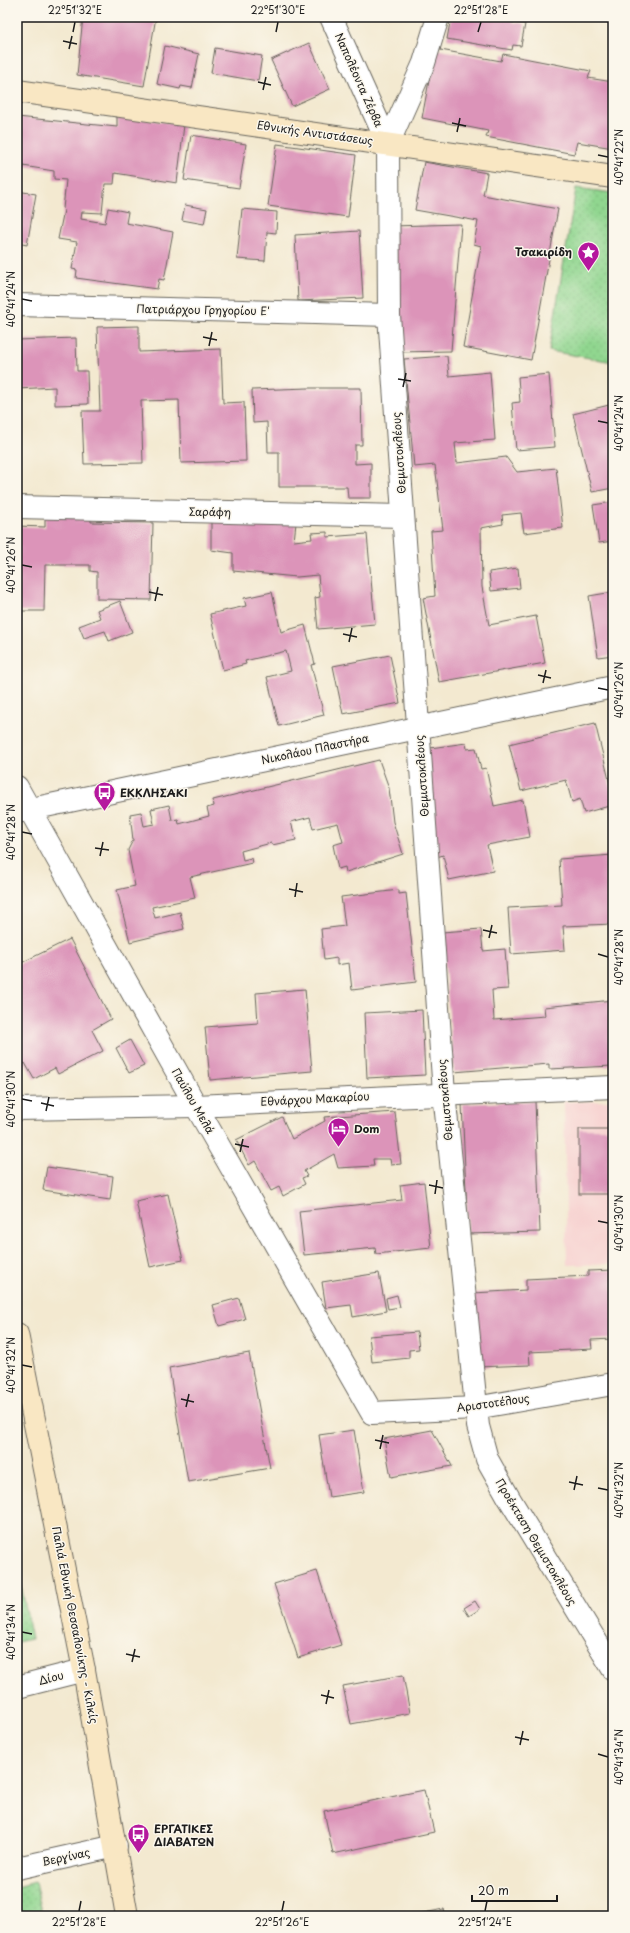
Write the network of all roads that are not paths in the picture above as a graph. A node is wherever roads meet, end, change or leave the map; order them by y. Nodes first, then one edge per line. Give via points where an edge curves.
1 (331, 17) edge
2 (438, 17) edge
3 (17, 91) edge
4 (388, 144) junction
5 (613, 177) edge
6 (17, 305) edge
7 (389, 315) junction
8 (17, 508) edge
9 (403, 516) junction
10 (613, 687) edge
11 (418, 727) junction
12 (17, 787) edge
13 (23, 811) edge
14 (613, 1087) edge
15 (444, 1093) junction
16 (196, 1106) junction
17 (17, 1109) edge
18 (17, 1334) edge
19 (613, 1384) edge
20 (475, 1408) junction
21 (372, 1413) joint
22 (613, 1669) edge
23 (84, 1670) junction
24 (17, 1687) edge
25 (116, 1846) junction
26 (17, 1868) edge
27 (127, 1916) edge

1 - 4 street, Ναπολέοντα Ζέρβα
2 - 4 street via 424,63
3 - 4 main road, Εθνικής Αντιστάσεως
4 - 5 main road, Εθνικής Αντιστάσεως
4 - 7 street, Θεμιστοκλέους
6 - 7 street, Πατριάρχου Γρηγορίου Ε'
7 - 9 street, Θεμιστοκλέους
8 - 9 street, Σαράφη
9 - 11 street, Θεμιστοκλέους
10 - 11 street, Νικολάου Πλαστήρα
11 - 13 street, Νικολάου Πλαστήρα
11 - 15 street, Θεμιστοκλέους
12 - 13 street, Παύλου Μελά
13 - 16 street, Παύλου Μελά
14 - 15 street, Εθνάρχου Μακαρίου
15 - 16 street, Εθνάρχου Μακαρίου
15 - 20 street, Θεμιστοκλέους
16 - 17 street, Εθνάρχου Μακαρίου
16 - 21 street, Παύλου Μελά
18 - 23 main road, Παλιά Εθνική Θεσσαλονίκης - Κιλκίς
19 - 20 street, Αριστοτέλους
20 - 21 street, Αριστοτέλους
20 - 22 street, Προέκταση Θεμιστοκλέους via 487,1459
23 - 24 street, Δίου
23 - 25 main road, Παλιά Εθνική Θεσσαλονίκης - Κιλκίς
25 - 26 street, Βεργίνας
25 - 27 main road, Παλιά Εθνική Θεσσαλονίκης - Κιλκίς

